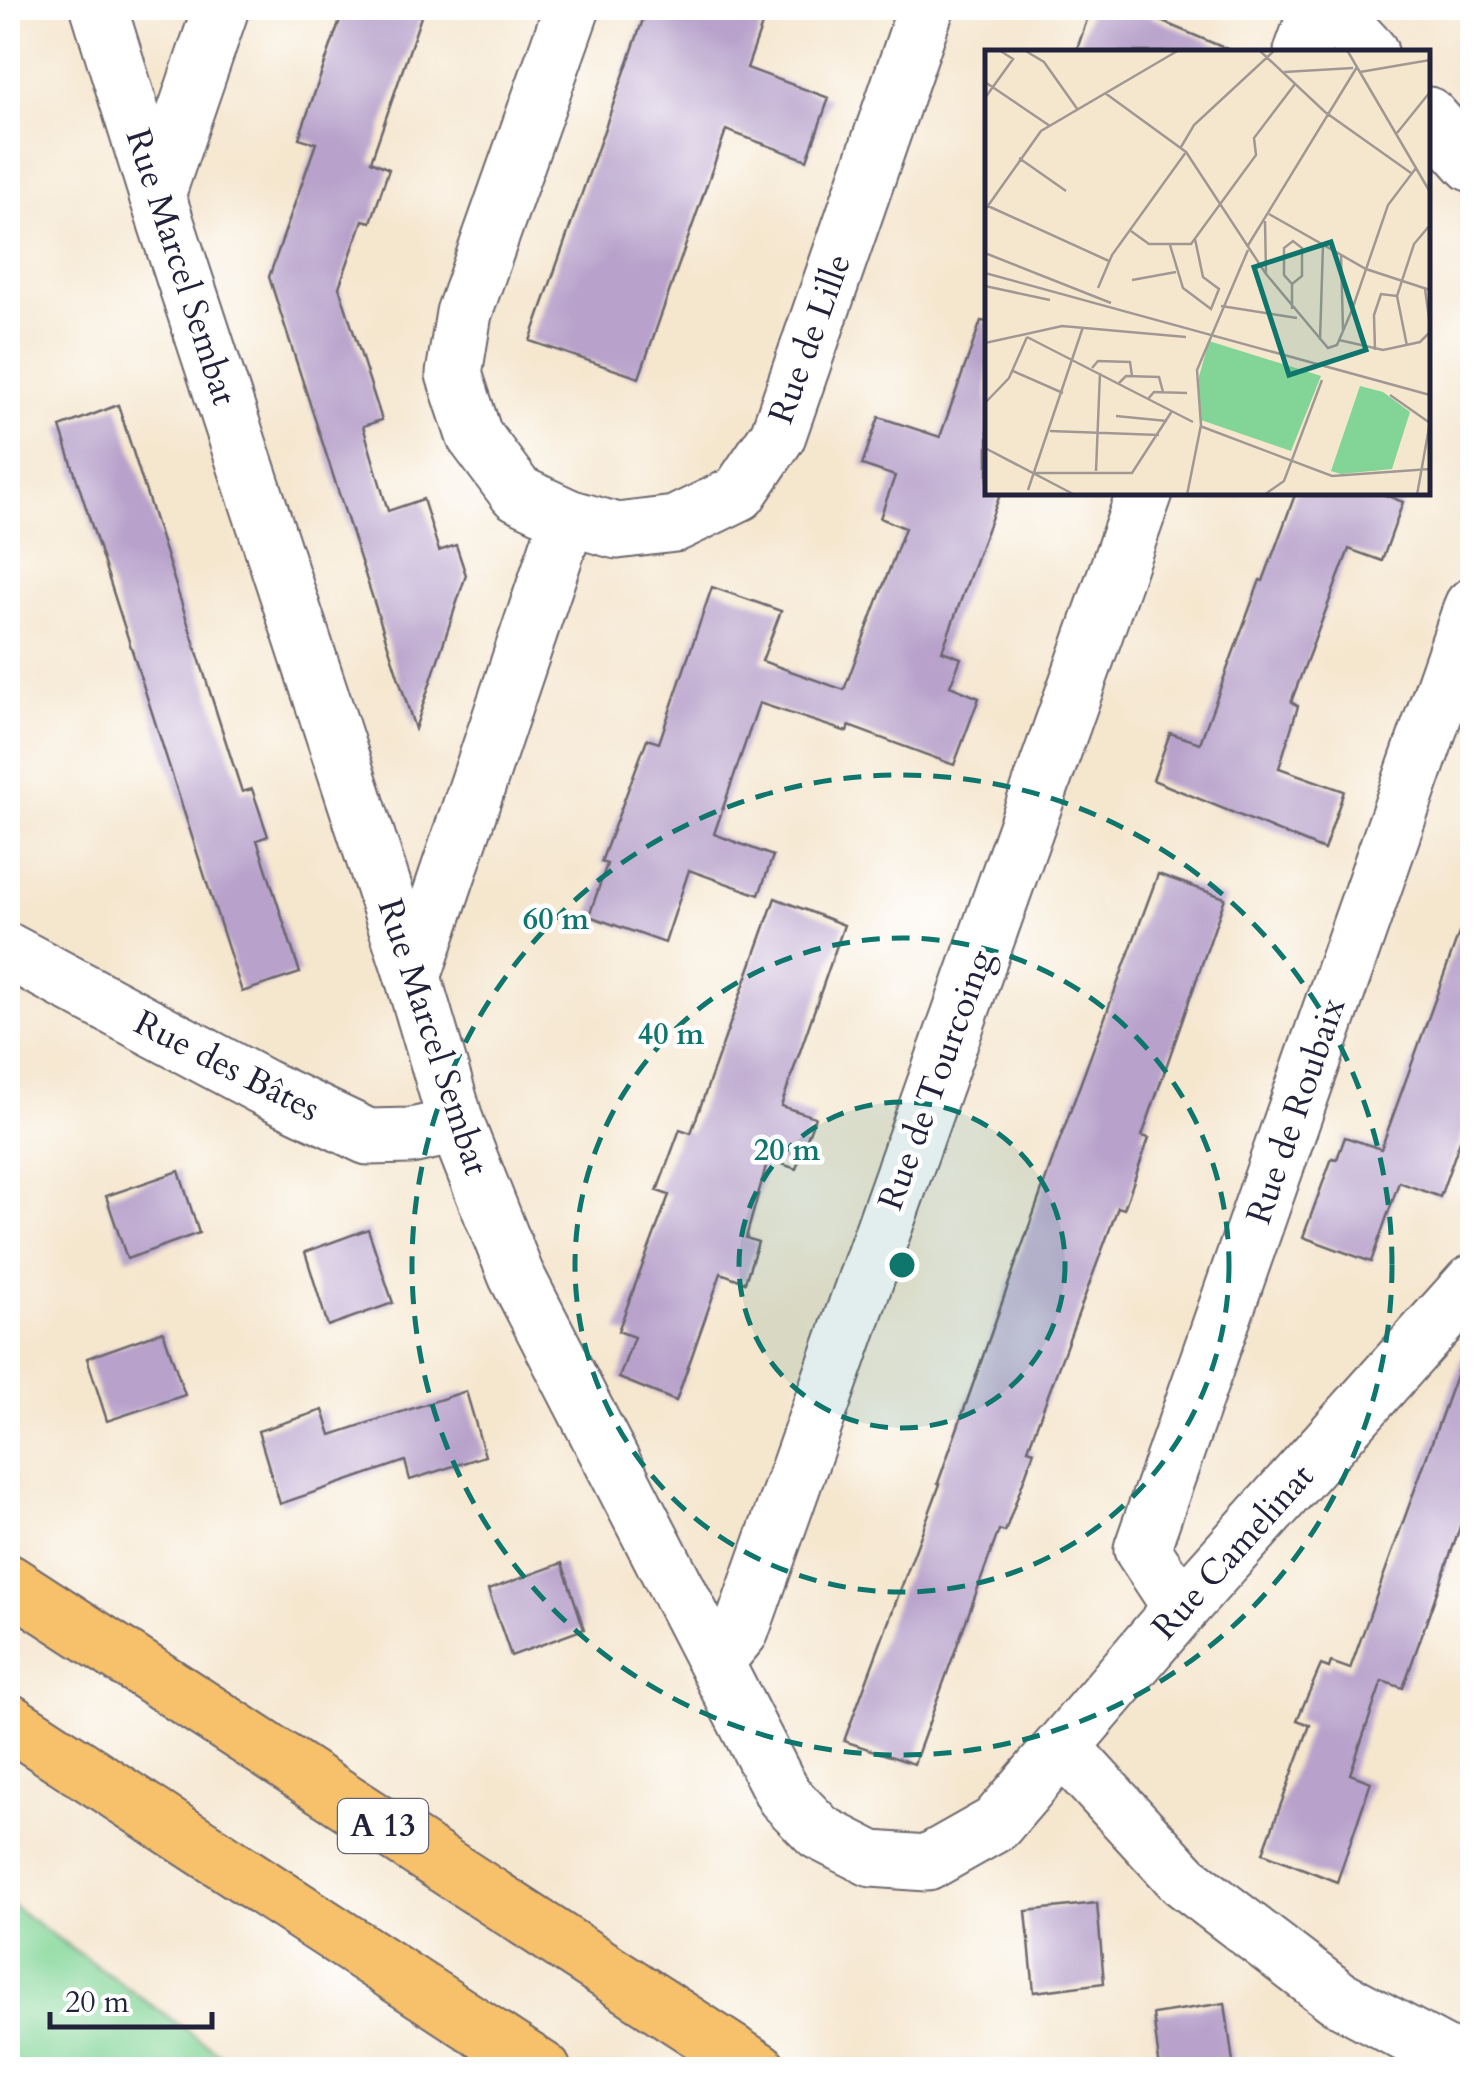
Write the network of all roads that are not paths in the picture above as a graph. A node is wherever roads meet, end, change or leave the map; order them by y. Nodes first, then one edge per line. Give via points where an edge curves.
1 (99, 8) edge
2 (221, 8) edge
3 (572, 8) edge
4 (926, 8) edge
5 (1318, 8) edge
6 (1328, 8) edge
7 (1303, 50) edge
8 (1368, 50) edge
9 (1430, 117) edge
10 (1472, 164) edge
11 (156, 195) junction
12 (1144, 495) edge
13 (568, 517) junction
14 (1472, 606) edge
15 (8, 951) edge
16 (413, 976) junction
17 (457, 1126) junction
18 (1472, 1283) edge
19 (8, 1582) edge
20 (1180, 1608) junction
21 (716, 1661) junction
22 (8, 1721) edge
23 (1063, 1748) junction
24 (996, 1824) joint
25 (1472, 2069) edge
26 (543, 2070) edge
27 (759, 2070) edge

1 - 11 street, Rue Marcel Sembat
2 - 11 street
3 - 13 street, Rue de Lille via 464,313 454,374 474,435 517,493
4 - 13 street, Rue de Lille via 778,434 739,492 675,524 617,531
5 - 7 street
6 - 8 street
9 - 10 street
11 - 16 street, Rue Marcel Sembat
12 - 21 street, Rue de Tourcoing via 741,1631
13 - 16 street
14 - 20 street, Rue de Roubaix via 1142,1549
15 - 17 street, Rue des Bâtes via 368,1137
16 - 17 street, Rue Marcel Sembat
17 - 21 street, Rue Marcel Sembat via 516,1276
18 - 20 street, Rue Camelinat
19 - 27 highway, A 13
20 - 23 street, Rue Camelinat
21 - 24 street, Rue Marcel Sembat via 784,1796 819,1832 872,1859 927,1864
22 - 26 highway
23 - 24 street, Rue Camelinat
23 - 25 street via 1184,1880 1337,1998

